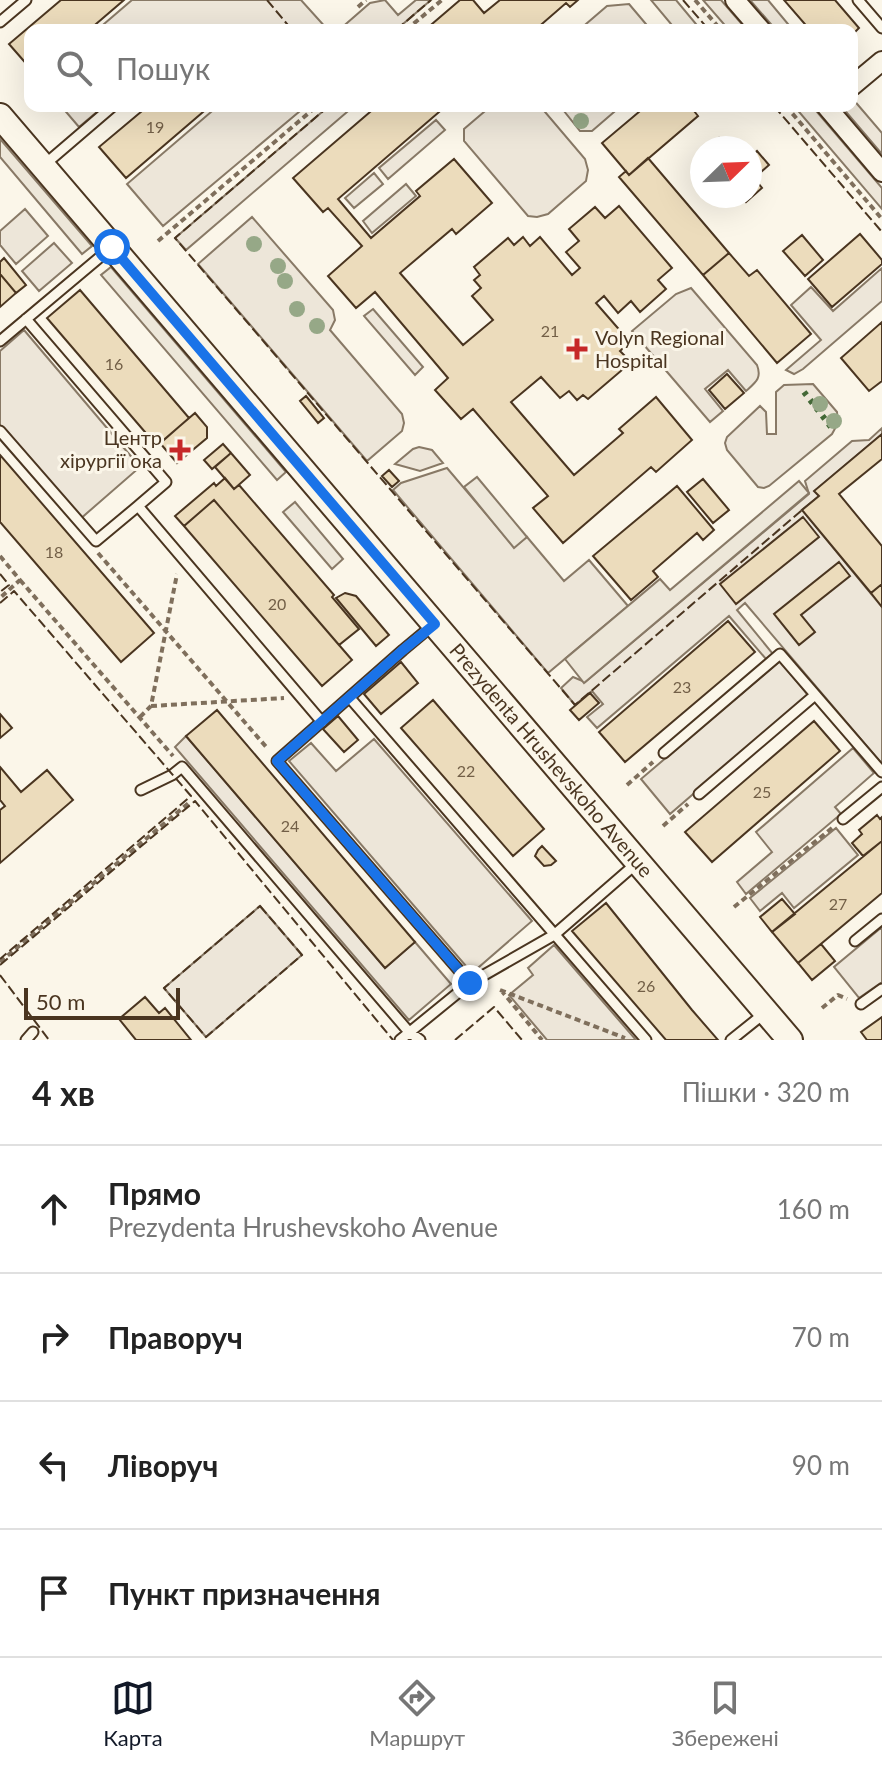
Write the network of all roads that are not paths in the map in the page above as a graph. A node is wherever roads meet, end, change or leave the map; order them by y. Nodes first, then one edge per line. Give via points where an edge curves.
1 (26, 0) edge
2 (735, 0) edge
3 (858, 0) edge
4 (0, 22) edge
5 (756, 24) edge
6 (882, 28) edge
7 (882, 61) edge
8 (858, 81) edge
9 (106, 112) edge
10 (832, 112) edge
11 (0, 116) edge
12 (43, 166) junction
13 (882, 172) edge
14 (112, 247) junction
15 (26, 319) junction
16 (0, 341) edge
17 (0, 431) edge
18 (138, 506) junction
19 (435, 624) junction
20 (815, 695) junction
21 (350, 698) junction
22 (322, 722) junction
23 (664, 753) road end
24 (882, 772) edge
25 (882, 787) edge
26 (141, 790) dead end
27 (699, 794) road end
28 (843, 819) road end
29 (638, 862) junction
30 (882, 919) edge
31 (554, 935) junction
32 (855, 941) dead end
33 (470, 983) junction
34 (882, 989) edge
35 (861, 1004) road end
36 (766, 1012) junction
37 (409, 1032) junction
38 (400, 1040) edge
39 (420, 1040) edge
40 (646, 1040) edge
41 (731, 1040) edge
42 (790, 1040) edge

1 - 4 lane
2 - 5 street
3 - 6 lane
7 - 8 street
9 - 12 lane
10 - 13 street
11 - 12 street, Prezydenta Hrushevskoho Avenue
12 - 14 street, Prezydenta Hrushevskoho Avenue
14 - 15 lane
14 - 19 street, Prezydenta Hrushevskoho Avenue
15 - 16 lane
15 - 18 lane via 166,482
17 - 18 lane via 96,541
18 - 22 lane
19 - 21 lane
19 - 29 street, Prezydenta Hrushevskoho Avenue
20 - 23 lane via 780,654
20 - 24 lane
20 - 27 lane
21 - 22 lane
21 - 31 lane
22 - 33 lane via 277,761
25 - 28 lane
26 - 37 lane via 182,767
29 - 31 lane
29 - 36 street, Prezydenta Hrushevskoho Avenue
30 - 32 lane
31 - 33 lane
31 - 40 lane
33 - 37 lane
34 - 35 lane
36 - 41 lane
36 - 42 street, Prezydenta Hrushevskoho Avenue
37 - 38 lane
37 - 39 lane

